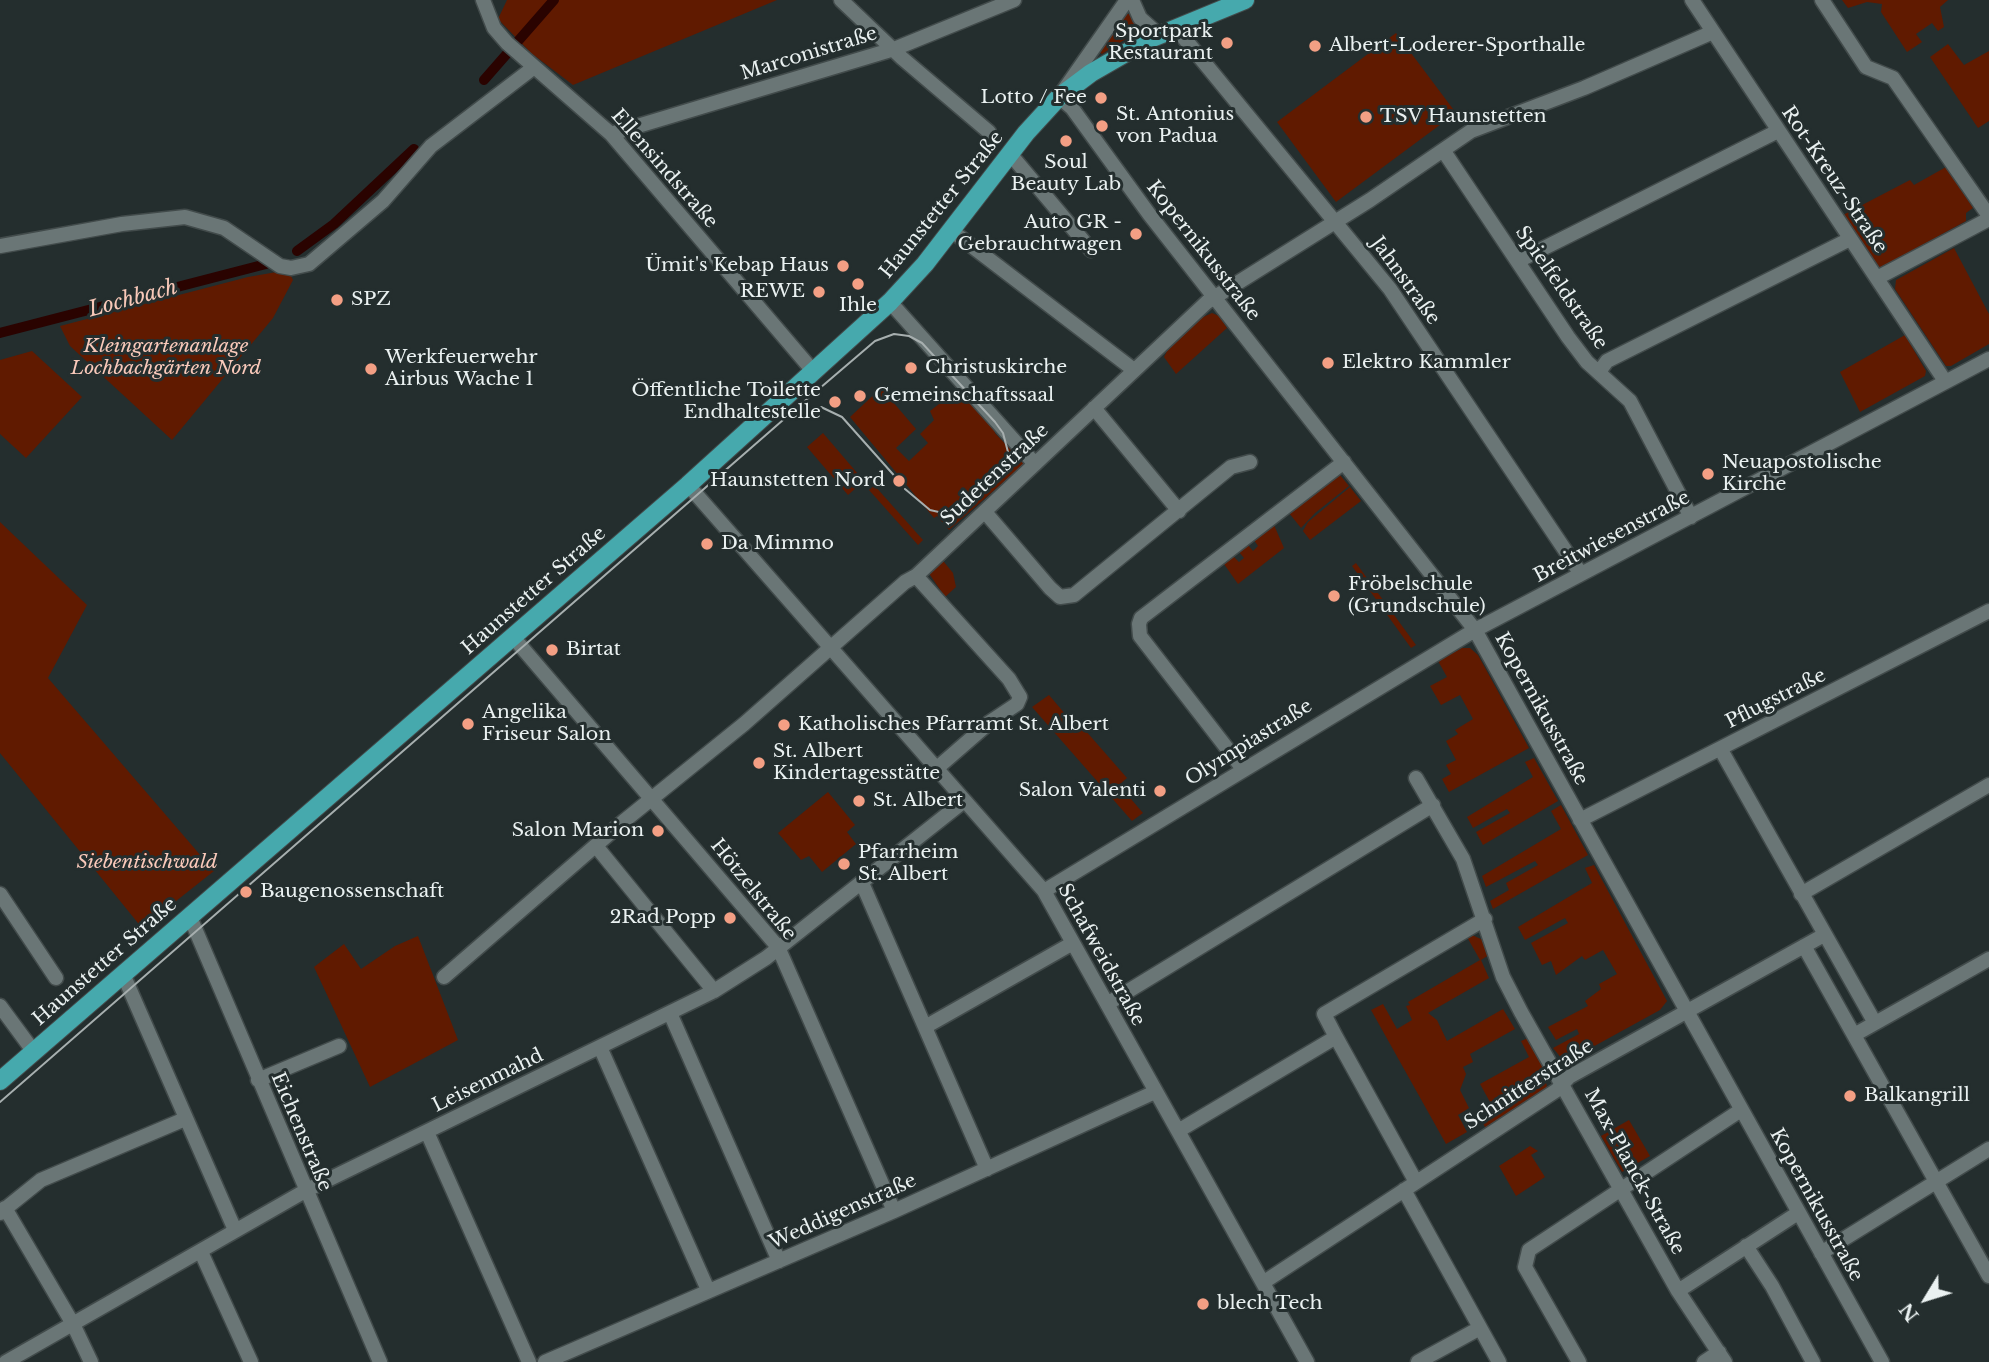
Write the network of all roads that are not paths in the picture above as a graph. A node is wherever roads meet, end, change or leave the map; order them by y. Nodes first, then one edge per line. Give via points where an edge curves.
1 (482, 0) edge
2 (841, 0) edge
3 (1014, 0) edge
4 (1130, 0) edge
5 (1245, 0) edge
6 (1692, 0) edge
7 (1822, 0) edge
8 (1178, 27) junction
9 (1713, 32) junction
10 (1159, 35) junction
11 (894, 49) junction
12 (533, 68) junction
13 (1059, 97) junction
14 (1779, 131) junction
15 (989, 132) dead end
16 (611, 134) junction
17 (1443, 150) junction
18 (1011, 155) junction
19 (1989, 217) edge
20 (1336, 222) junction
21 (951, 230) junction
22 (1850, 239) junction
23 (0, 246) edge
24 (1091, 250) dead end
25 (1518, 261) junction
26 (1877, 278) junction
27 (1214, 297) junction
28 (890, 302) junction
29 (1989, 360) edge
30 (1134, 370) junction
31 (813, 371) junction
32 (1599, 372) junction
33 (1945, 381) junction
34 (1094, 408) junction
35 (1250, 462) dead end
36 (1344, 462) junction
37 (1035, 464) junction
38 (688, 485) junction
39 (1179, 511) junction
40 (985, 512) junction
41 (1691, 517) junction
42 (1581, 574) junction
43 (916, 576) junction
44 (1989, 611) edge
45 (1475, 630) junction
46 (513, 637) junction
47 (831, 650) junction
48 (1721, 750) junction
49 (936, 769) junction
50 (1243, 769) junction
51 (1416, 778) dead end
52 (1989, 785) edge
53 (653, 799) junction
54 (964, 801) junction
55 (1433, 805) junction
56 (1580, 820) junction
57 (596, 846) junction
58 (862, 883) junction
59 (1044, 891) junction
60 (0, 894) edge
61 (1801, 894) junction
62 (190, 917) junction
63 (1485, 919) junction
64 (1824, 935) junction
65 (1073, 943) junction
66 (1804, 946) junction
67 (778, 947) junction
68 (1989, 959) edge
69 (123, 974) junction
70 (444, 977) dead end
71 (56, 978) dead end
72 (714, 990) junction
73 (1107, 1004) junction
74 (0, 1006) edge
75 (1687, 1012) junction
76 (670, 1013) junction
77 (1875, 1023) junction
78 (925, 1027) junction
79 (1854, 1035) junction
80 (1336, 1037) junction
81 (339, 1046) dead end
82 (600, 1047) junction
83 (34, 1052) junction
84 (258, 1080) junction
85 (0, 1081) edge
86 (1563, 1084) junction
87 (1155, 1092) junction
88 (1741, 1110) junction
89 (186, 1119) junction
90 (1178, 1131) junction
91 (427, 1132) junction
92 (1989, 1149) edge
93 (987, 1168) junction
94 (1937, 1182) junction
95 (1410, 1186) junction
96 (1620, 1188) junction
97 (305, 1191) junction
98 (3, 1210) edge
99 (894, 1210) junction
100 (1798, 1213) junction
101 (235, 1230) junction
102 (1746, 1246) junction
103 (201, 1252) junction
104 (1821, 1253) junction
105 (779, 1261) junction
106 (1989, 1276) edge
107 (1264, 1282) junction
108 (708, 1290) junction
109 (1678, 1291) junction
110 (73, 1324) junction
111 (1480, 1328) junction
112 (1722, 1357) edge
113 (6, 1362) edge
114 (91, 1362) edge
115 (251, 1362) edge
116 (380, 1362) edge
117 (529, 1362) edge
118 (545, 1362) edge
119 (1307, 1362) edge
120 (1418, 1362) edge
121 (1499, 1362) edge
122 (1578, 1362) edge
123 (1704, 1362) edge
124 (1813, 1362) edge
125 (1882, 1362) edge

1 - 12 street, Ellensindstraße via 494,29
2 - 11 street
3 - 11 street, Marconistraße
4 - 10 street via 1140,18
4 - 13 street
5 - 8 main road, Haunstetter Straße
6 - 9 street, Rot-Kreuz-Straße
7 - 19 street via 1866,67 1893,78
8 - 10 main road, Haunstetter Straße
8 - 20 street, Jahnstraße
9 - 14 street, Rot-Kreuz-Straße
9 - 17 street, Sudetenstraße via 1476,128
10 - 13 main road, Haunstetter Straße via 1114,58
11 - 15 street
11 - 16 street, Marconistraße
12 - 16 street, Ellensindstraße
12 - 23 street via 431,146 383,201 309,264 280,265 224,228 185,217
13 - 18 main road, Haunstetter Straße
13 - 27 street, Kopernikusstraße via 1072,108
14 - 22 street, Rot-Kreuz-Straße
14 - 25 street
16 - 31 street, Ellensindstraße
17 - 20 street, Sudetenstraße
17 - 25 street, Spielfeldstraße
18 - 21 main road, Haunstetter Straße
18 - 24 street
19 - 26 street
20 - 27 street, Sudetenstraße
20 - 42 street, Jahnstraße via 1391,289
21 - 28 main road, Haunstetter Straße
21 - 30 street
22 - 26 street, Rot-Kreuz-Straße
22 - 32 street via 1607,361
25 - 32 street, Spielfeldstraße via 1568,337
26 - 33 street, Rot-Kreuz-Straße
27 - 30 street, Sudetenstraße
27 - 36 street, Kopernikusstraße
28 - 31 main road, Haunstetter Straße
28 - 37 street
29 - 33 street, Breitwiesenstraße
30 - 34 street, Sudetenstraße
31 - 38 main road, Haunstetter Straße
32 - 41 street, Spielfeldstraße via 1630,401
33 - 41 street, Breitwiesenstraße
34 - 37 street, Sudetenstraße
34 - 39 street
35 - 39 street via 1231,467
36 - 45 street, Kopernikusstraße
36 - 50 street via 1139,624 1140,636
37 - 40 street, Sudetenstraße
38 - 46 main road, Haunstetter Straße
38 - 47 street, Schafweidstraße
39 - 40 street via 1074,595 1060,597
40 - 43 street, Sudetenstraße
41 - 42 street, Breitwiesenstraße
42 - 45 street, Breitwiesenstraße
43 - 47 street, Sudetenstraße
43 - 49 street via 1017,688 1020,697
44 - 48 street, Pflugstraße
45 - 50 street, Olympiastraße
45 - 56 street, Kopernikusstraße
46 - 53 street, Hötzelstraße
46 - 62 main road, Haunstetter Straße
47 - 49 street, Schafweidstraße
47 - 53 street, Sudetenstraße
48 - 56 street, Pflugstraße
48 - 61 street
49 - 54 street, Schafweidstraße
50 - 59 street, Olympiastraße
51 - 55 street, Max-Planck-Straße
52 - 61 street
53 - 57 street, Sudetenstraße
53 - 67 street, Hötzelstraße
54 - 58 street, Leisenmahd
54 - 59 street, Schafweidstraße
55 - 63 street, Max-Planck-Straße via 1463,859
55 - 73 street
56 - 75 street, Kopernikusstraße
57 - 70 street, Sudetenstraße
57 - 72 street
58 - 67 street, Leisenmahd
58 - 78 street
59 - 65 street, Schafweidstraße
60 - 71 street
61 - 64 street
62 - 69 main road, Haunstetter Straße
62 - 84 street, Eichenstraße
63 - 80 street via 1324,1014
63 - 86 street, Max-Planck-Straße via 1503,977
64 - 66 street, Schnitterstraße
64 - 77 street
65 - 73 street, Schafweidstraße
65 - 78 street
66 - 75 street, Schnitterstraße
66 - 79 street
67 - 72 street, Leisenmahd
67 - 99 street, Hötzelstraße
68 - 77 street
69 - 83 main road, Haunstetter Straße
69 - 89 street
72 - 76 street, Leisenmahd
73 - 87 street, Schafweidstraße
74 - 83 street
75 - 86 street, Schnitterstraße
75 - 88 street, Kopernikusstraße
76 - 82 street, Leisenmahd
76 - 105 street
77 - 79 street
78 - 93 street
79 - 94 street
80 - 90 street
80 - 95 street
81 - 84 street
82 - 91 street, Leisenmahd
82 - 108 street
83 - 85 main road, Haunstetter Straße
84 - 97 street, Eichenstraße
86 - 95 street, Schnitterstraße
86 - 96 street, Max-Planck-Straße
87 - 90 street, Schafweidstraße
87 - 93 street, Weddigenstraße
88 - 96 street
88 - 100 street, Kopernikusstraße
89 - 98 street via 55,1173
89 - 101 street
90 - 107 street, Schafweidstraße
91 - 97 street, Leisenmahd
91 - 117 street
92 - 94 street
93 - 99 street, Weddigenstraße
94 - 104 street
94 - 106 street
95 - 107 street, Schnitterstraße
95 - 111 street
96 - 109 street, Max-Planck-Straße
96 - 122 street via 1525,1257 1525,1266
97 - 101 street, Leisenmahd
97 - 116 street, Eichenstraße
98 - 110 street
99 - 105 street, Weddigenstraße
100 - 102 street
100 - 104 street, Kopernikusstraße
101 - 103 street, Leisenmahd
102 - 109 street
102 - 124 street
103 - 110 street, Leisenmahd
103 - 115 street
104 - 125 street, Kopernikusstraße
105 - 108 street, Weddigenstraße
107 - 119 street, Schafweidstraße
108 - 118 street, Weddigenstraße
109 - 112 street, Max-Planck-Straße
110 - 113 street, Leisenmahd
110 - 114 street
111 - 120 street
111 - 121 street
112 - 123 street

